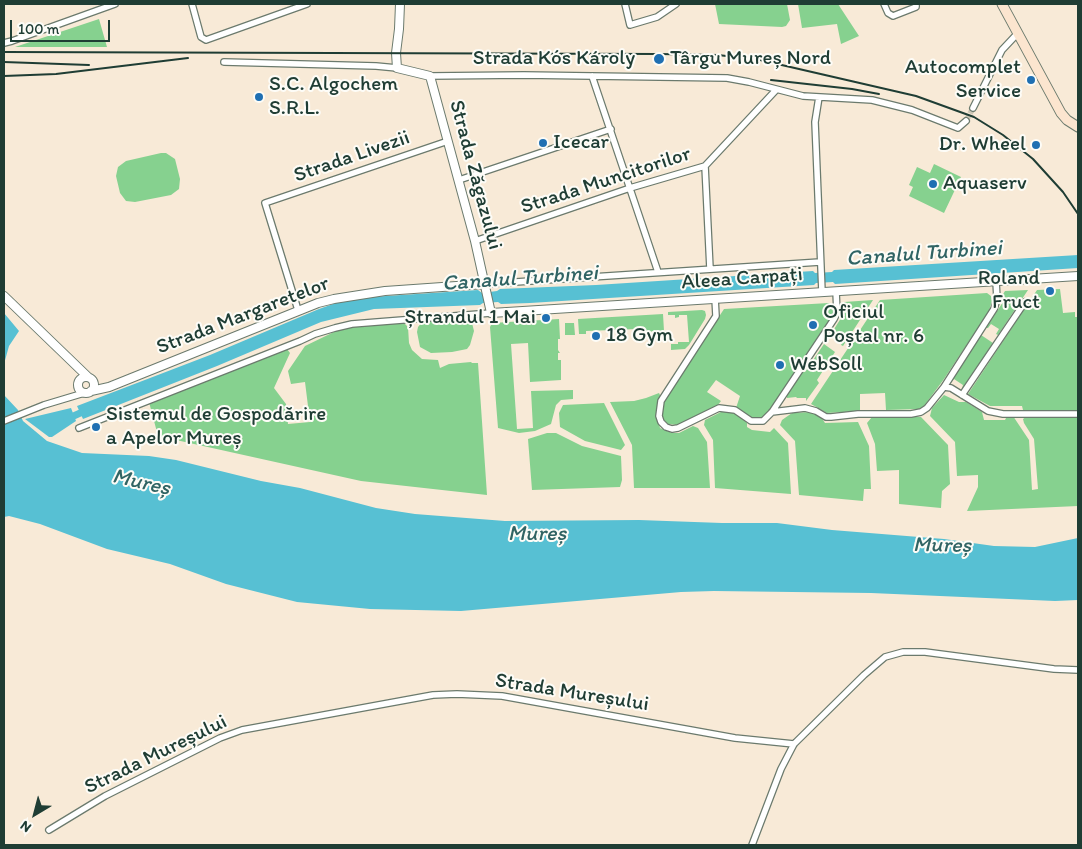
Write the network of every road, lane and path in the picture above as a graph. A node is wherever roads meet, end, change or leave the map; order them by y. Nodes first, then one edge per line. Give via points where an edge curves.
1 (115, 4) edge
2 (192, 4) edge
3 (307, 4) edge
4 (401, 4) edge
5 (625, 4) edge
6 (676, 4) edge
7 (884, 4) edge
8 (916, 4) edge
9 (1002, 4) edge
10 (1018, 33) junction
11 (4, 43) edge
12 (224, 62) dead end
13 (397, 68) junction
14 (430, 76) junction
15 (592, 76) junction
16 (776, 90) junction
17 (819, 97) junction
18 (973, 108) tunnel mouth
19 (966, 121) dead end
20 (1078, 127) edge
21 (611, 129) junction
22 (448, 141) junction
23 (705, 166) junction
24 (459, 180) junction
25 (630, 188) junction
26 (475, 240) junction
27 (820, 262) junction
28 (710, 269) junction
29 (658, 272) junction
30 (1078, 276) edge
31 (996, 281) junction
32 (486, 288) junction
33 (821, 290) junction
34 (836, 291) junction
35 (4, 296) edge
36 (715, 298) junction
37 (1025, 302) dead end
38 (298, 310) junction
39 (490, 310) junction
40 (72, 363) junction
41 (88, 377) junction
42 (944, 387) junction
43 (85, 388) junction
44 (962, 395) junction
45 (772, 412) junction
46 (1078, 414) edge
47 (4, 421) edge
48 (79, 428) dead end
49 (1078, 670) edge
50 (794, 744) junction
51 (49, 830) dead end
52 (752, 845) edge

1 - 11 street
2 - 3 street via 202,37 206,40
4 - 13 street
5 - 6 street via 630,25 657,17
7 - 8 street via 893,16 916,7
9 - 10 main road
10 - 18 street via 1002,50
10 - 20 main road via 1061,113
12 - 13 street, Strada Kós Károly
13 - 14 street, Strada Kós Károly
14 - 15 street, Strada Kós Károly
14 - 22 street, Strada Zăgazului
15 - 16 street, Strada Kós Károly via 727,78
15 - 21 street
16 - 17 street, Strada Kós Károly
16 - 23 street, Strada Muncitorilor
17 - 19 street, Strada Kós Károly via 872,100 912,110 958,128
17 - 27 street via 815,122
21 - 24 street
21 - 25 street
22 - 24 street, Strada Zăgazului
22 - 38 street, Strada Livezii via 265,203
23 - 25 street, Strada Muncitorilor
23 - 28 street
24 - 26 street, Strada Zăgazului
25 - 26 street, Strada Muncitorilor
25 - 29 street
26 - 32 street, Strada Zăgazului
27 - 28 street, Strada Margaretelor
27 - 33 street
28 - 29 street, Strada Margaretelor
29 - 32 street, Strada Margaretelor
30 - 31 street, Aleea Carpați
31 - 34 street, Aleea Carpați
31 - 42 street via 994,309
32 - 38 street, Strada Margaretelor via 385,291 334,299
32 - 39 street, Strada Zăgazului
33 - 34 street, Aleea Carpați
33 - 36 street, Aleea Carpați
34 - 45 street via 837,313
35 - 40 street
36 - 39 street, Aleea Carpați
36 - 45 street via 716,316 661,401 658,412 661,422 666,427 678,428 719,408 731,409 758,422
37 - 44 street
38 - 43 street, Strada Margaretelor via 102,388
39 - 48 street via 343,326 315,334
40 - 41 street
40 - 43 street
41 - 43 street via 92,380
41 - 43 street via 80,379
42 - 44 street
42 - 45 street via 927,408 911,414 826,417 812,409 800,408
43 - 47 street via 72,396
44 - 46 street via 988,411 1003,414
49 - 50 street via 903,652 885,657 874,665
50 - 51 street, Strada Mureșului via 735,738 502,696 433,695 242,730 105,796
50 - 52 street

